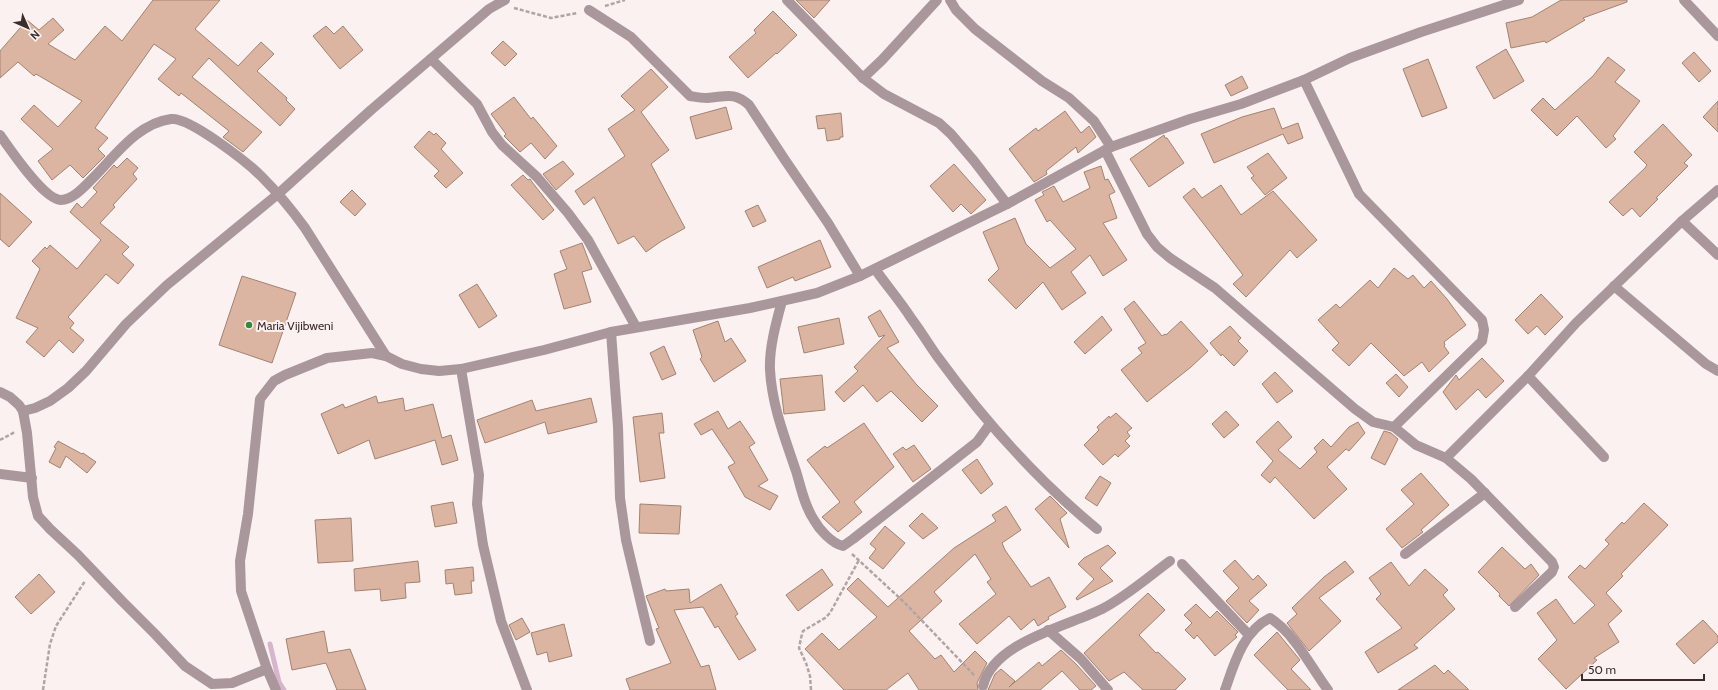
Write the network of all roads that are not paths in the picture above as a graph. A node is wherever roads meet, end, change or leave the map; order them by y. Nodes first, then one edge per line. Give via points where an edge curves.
1 (787, 0) edge
2 (937, 0) edge
3 (950, 0) edge
4 (1520, 0) edge
5 (1684, 0) edge
6 (503, 1) edge
7 (488, 4) edge
8 (589, 10) road end
9 (1718, 36) edge
10 (431, 58) junction
11 (863, 78) junction
12 (1304, 80) junction
13 (0, 135) edge
14 (1108, 149) junction
15 (1718, 190) edge
16 (278, 194) junction
17 (1007, 204) junction
18 (1682, 221) junction
19 (1718, 255) edge
20 (875, 269) junction
21 (860, 276) junction
22 (1614, 286) junction
23 (782, 301) junction
24 (636, 327) junction
25 (611, 332) junction
26 (386, 356) junction
27 (461, 369) junction
28 (1718, 371) edge
29 (1528, 376) junction
30 (0, 392) edge
31 (23, 411) junction
32 (990, 424) junction
33 (1394, 427) junction
34 (1604, 457) dead end
35 (1446, 458) junction
36 (0, 474) edge
37 (32, 478) junction
38 (1485, 493) junction
39 (1097, 529) dead end
40 (1405, 554) dead end
41 (1170, 561) dead end
42 (1182, 564) dead end
43 (1515, 607) dead end
44 (1048, 630) junction
45 (1250, 635) junction
46 (650, 642) dead end
47 (267, 669) junction
48 (983, 686) road end
49 (209, 687) edge
50 (276, 690) edge
51 (527, 690) edge
52 (1108, 690) edge
53 (1225, 690) edge
54 (1328, 690) edge

1 - 11 street
2 - 11 street
3 - 14 street via 975,29 1042,81 1069,98 1094,121
4 - 12 street via 1350,58
5 - 9 street
6 - 7 street
7 - 10 street
8 - 21 street via 627,34 690,96 707,98 726,95 743,99 828,223
10 - 16 street
10 - 24 street via 477,104 502,145 537,177 568,213 588,240
11 - 17 street via 884,94 939,124 951,134
12 - 14 street
12 - 33 street via 1359,194 1482,320 1482,341
13 - 16 street via 42,188 52,197 62,200 84,187 140,131 156,123 173,119 188,123 209,135 261,176
14 - 17 street
14 - 33 street via 1146,234 1157,247 1215,288 1355,409 1373,422
15 - 18 street
16 - 26 street via 305,228
16 - 31 street via 167,285 126,324 86,372 68,388 50,401
17 - 20 street
18 - 19 street
18 - 22 street
20 - 21 street
20 - 32 street via 936,356
21 - 23 street via 817,293
22 - 28 street via 1706,364
22 - 29 street
23 - 24 street
23 - 32 street via 771,350 770,369 777,415 809,510 814,520 834,542 843,546 853,540 977,442
24 - 25 street
25 - 27 street
25 - 46 street via 620,498 626,540
26 - 27 street via 421,370
26 - 47 street via 372,353 327,358 274,381 260,399 248,514 240,560 241,591
27 - 51 street via 478,475 477,504 483,545 501,621
29 - 34 street
29 - 35 street
30 - 31 street via 10,397
31 - 37 street
32 - 39 street via 1026,463
33 - 35 street via 1416,445
35 - 38 street
36 - 37 street
37 - 49 street via 38,516 185,666
38 - 40 street
38 - 43 street via 1554,567 1552,572
41 - 44 street via 1118,600
42 - 45 street
44 - 48 street via 1021,644 998,661 985,678
44 - 52 street via 1081,659
45 - 53 street via 1237,656
45 - 54 street via 1270,618 1280,625
47 - 49 street via 232,683
47 - 50 street

